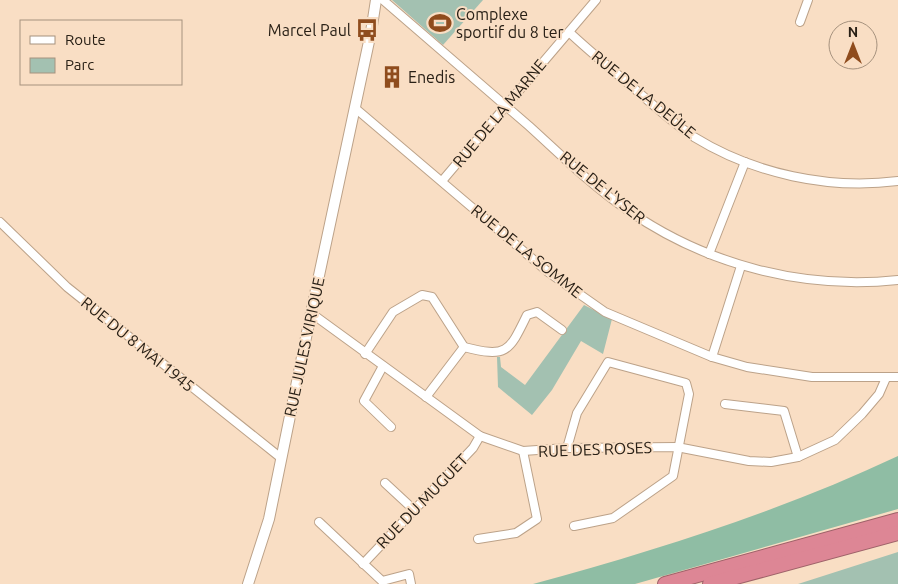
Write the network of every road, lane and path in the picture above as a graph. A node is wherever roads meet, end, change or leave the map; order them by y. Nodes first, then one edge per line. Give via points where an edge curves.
1 (376, 0) edge
2 (383, 0) edge
3 (596, 0) edge
4 (808, 0) edge
5 (800, 22) dead end
6 (569, 32) junction
7 (506, 106) junction
8 (355, 108) junction
9 (745, 162) junction
10 (442, 181) junction
11 (898, 181) edge
12 (0, 222) edge
13 (709, 254) junction
14 (741, 266) junction
15 (898, 280) edge
16 (311, 312) junction
17 (562, 330) dead end
18 (464, 347) junction
19 (365, 354) junction
20 (712, 358) junction
21 (383, 366) junction
22 (898, 377) edge
23 (886, 378) junction
24 (426, 397) junction
25 (725, 404) dead end
26 (391, 427) dead end
27 (480, 436) junction
28 (677, 447) junction
29 (567, 448) junction
30 (523, 451) junction
31 (798, 457) junction
32 (281, 458) junction
33 (385, 483) dead end
34 (414, 509) junction
35 (898, 520) edge
36 (319, 522) dead end
37 (574, 526) dead end
38 (898, 533) edge
39 (478, 539) dead end
40 (363, 564) junction
41 (248, 584) edge
42 (411, 584) edge
43 (665, 584) edge
44 (710, 584) edge

1 - 8 street, RUE JULES VIRIQUE
2 - 7 street, RUE DE L'YSER
3 - 6 street, RUE DE LA MARNE
4 - 5 street
6 - 7 street, RUE DE LA MARNE
6 - 9 street, RUE DE LA DEÛLE via 694,137
7 - 10 street, RUE DE LA MARNE
7 - 13 street, RUE DE L'YSER via 628,210 648,224
8 - 10 street, RUE DE LA SOMME
8 - 16 street, RUE JULES VIRIQUE
9 - 11 street, RUE DE LA DEÛLE via 815,181 862,184
9 - 13 street
10 - 20 street, RUE DE LA SOMME via 578,295 634,326
12 - 32 street, RUE DU 8 MAI 1945 via 67,287
13 - 14 street, RUE DE L'YSER
14 - 15 street, RUE DE L'YSER via 818,280
14 - 20 street
16 - 19 street, RUE DES ROSES
16 - 32 street, RUE JULES VIRIQUE
17 - 18 street via 537,312 527,315 512,346 504,350 481,351
18 - 19 street via 432,297 422,295 393,312
18 - 24 street
19 - 21 street, RUE DES ROSES
20 - 23 street, RUE DE LA SOMME via 780,373
21 - 24 street, RUE DES ROSES
21 - 26 street via 364,401
22 - 23 street, RUE DE LA SOMME
23 - 31 street, RUE DES ROSES via 879,394 835,440
24 - 27 street, RUE DES ROSES
25 - 31 street via 784,411
27 - 30 street, RUE DES ROSES
27 - 34 street, RUE DU MUGUET via 473,448
28 - 29 street, RUE DES ROSES
28 - 29 street via 689,394 686,383 608,362 577,413
28 - 31 street, RUE DES ROSES via 749,461 771,462
28 - 37 street via 673,476 612,518
29 - 30 street, RUE DES ROSES
30 - 39 street via 537,519 516,533
32 - 41 street, RUE JULES VIRIQUE via 269,519
33 - 34 street
34 - 40 street, RUE DU MUGUET
35 - 43 highway
36 - 40 street
38 - 44 highway
40 - 42 street via 382,581 409,574

